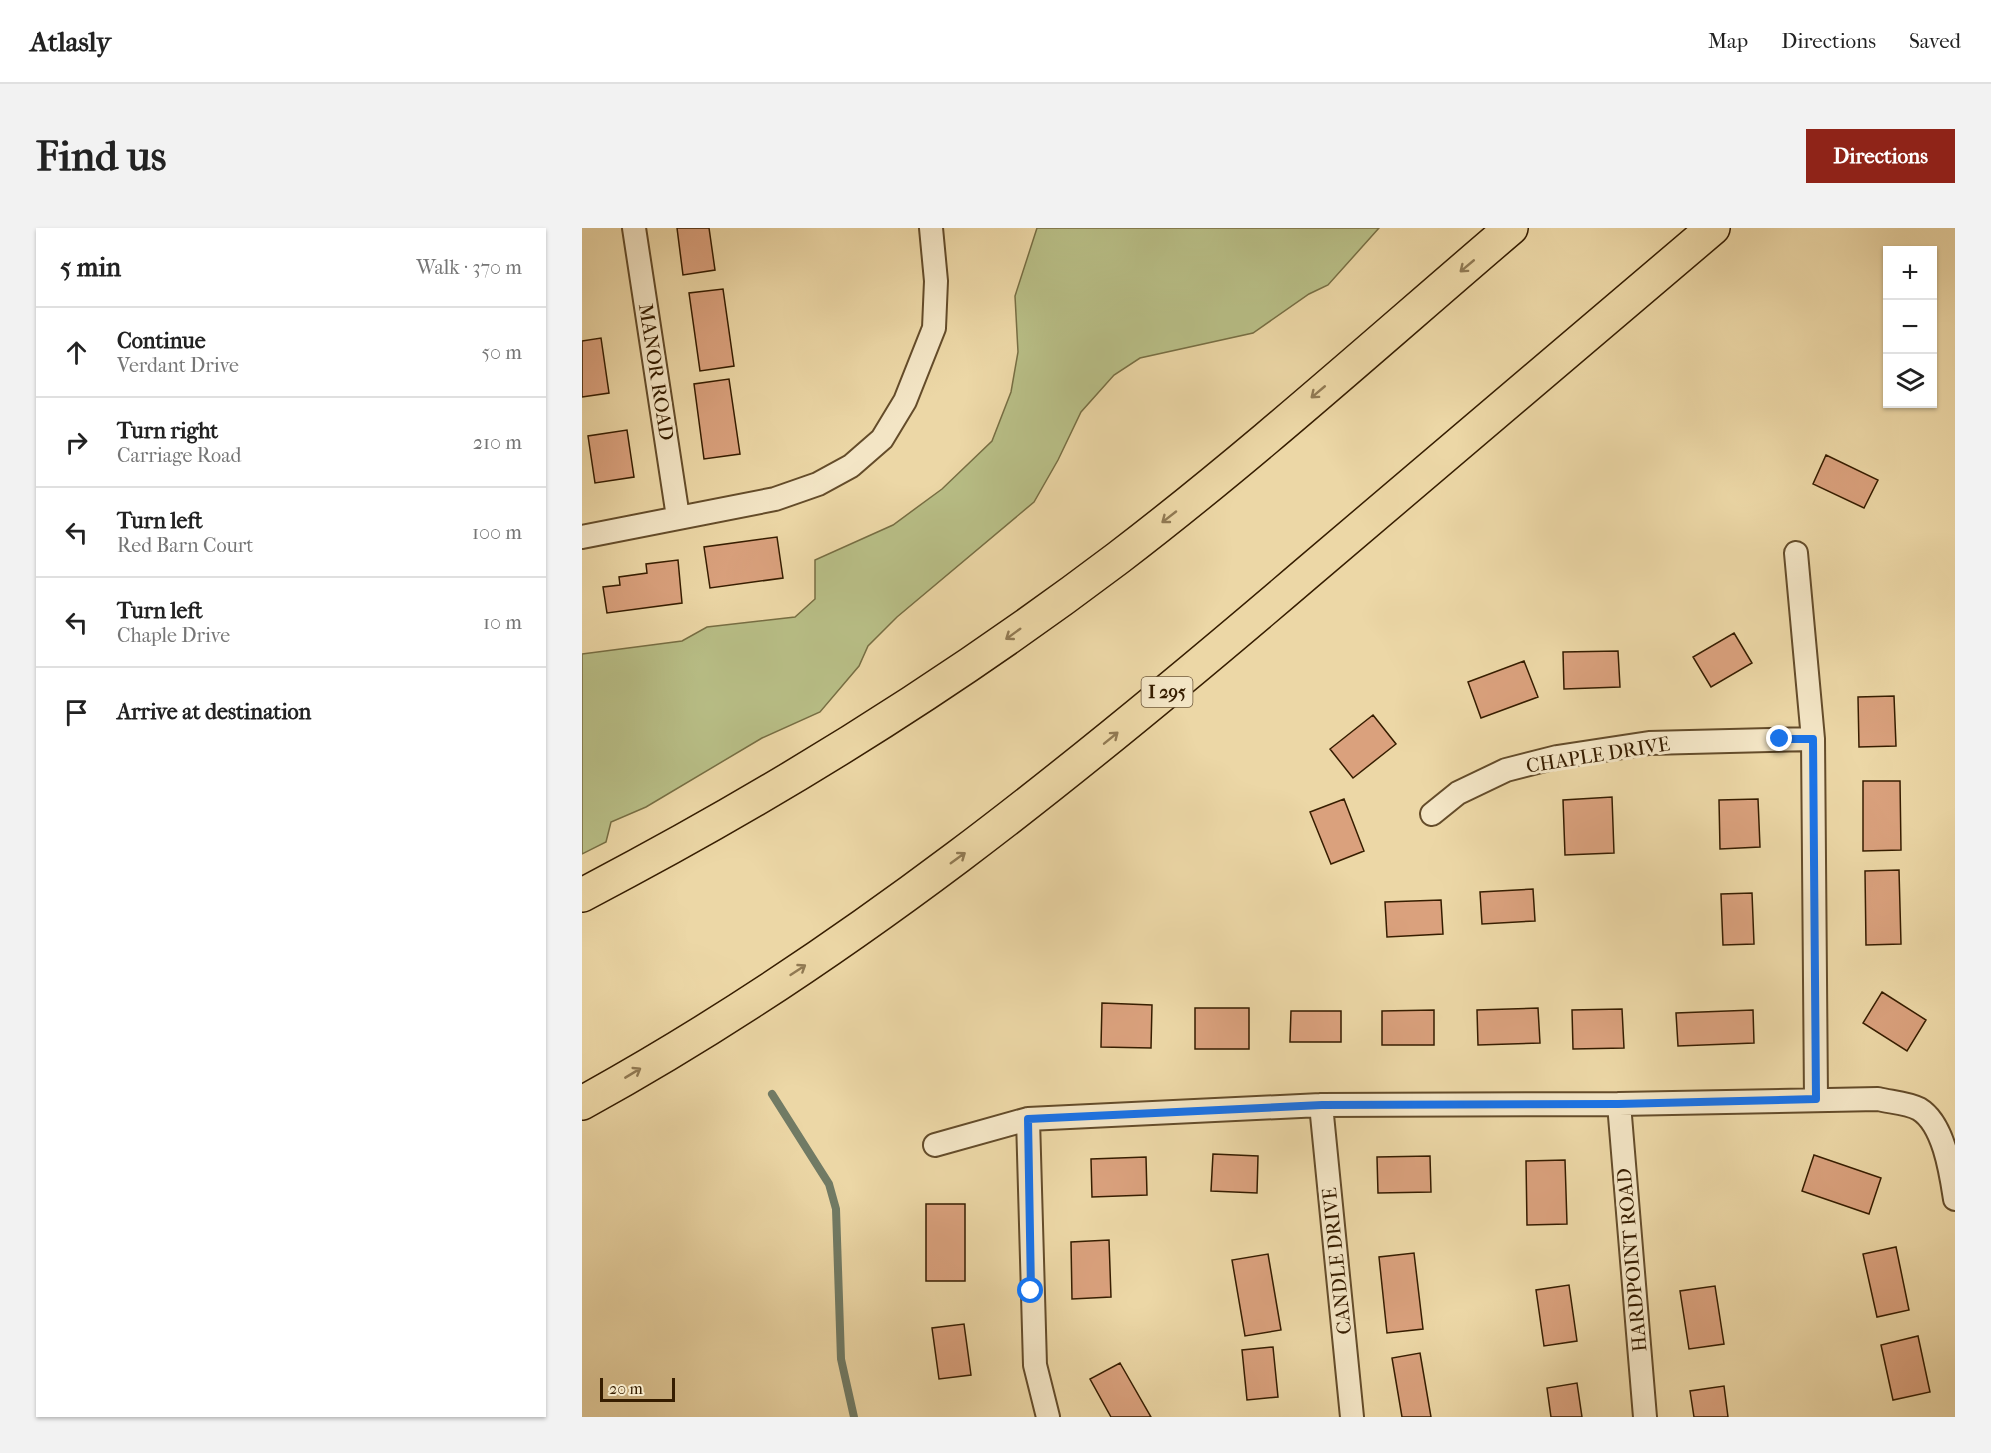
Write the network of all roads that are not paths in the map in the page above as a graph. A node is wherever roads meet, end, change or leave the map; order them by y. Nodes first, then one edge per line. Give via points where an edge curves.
1 (634, 228) edge
2 (931, 228) edge
3 (1511, 228) edge
4 (1713, 228) edge
5 (678, 517) junction
6 (582, 537) edge
7 (1796, 553) dead end
8 (1813, 739) junction
9 (1432, 814) dead end
10 (582, 895) edge
11 (1816, 1099) junction
12 (582, 1103) edge
13 (1618, 1104) junction
14 (1322, 1105) junction
15 (1028, 1119) junction
16 (935, 1145) dead end
17 (1955, 1199) edge
18 (1048, 1417) edge
19 (1352, 1417) edge
20 (1645, 1417) edge

1 - 5 street, MANOR ROAD
2 - 5 street via 936,281 934,328 905,400 882,439 851,466 818,484 775,499
3 -> 10 highway via 1190,501 1046,611 819,763
12 -> 4 highway, I 295 via 827,951 1047,790
5 - 6 street
7 - 8 street
8 - 9 street, CHAPLE DRIVE via 1649,743 1557,757 1506,770 1458,792
8 - 11 street
11 - 13 street
11 - 17 street via 1878,1099 1918,1109 1928,1117 1943,1144
13 - 14 street
13 - 20 street, HARDPOINT ROAD
14 - 15 street
14 - 19 street, CANDLE DRIVE
15 - 16 street
15 - 18 street via 1035,1365

